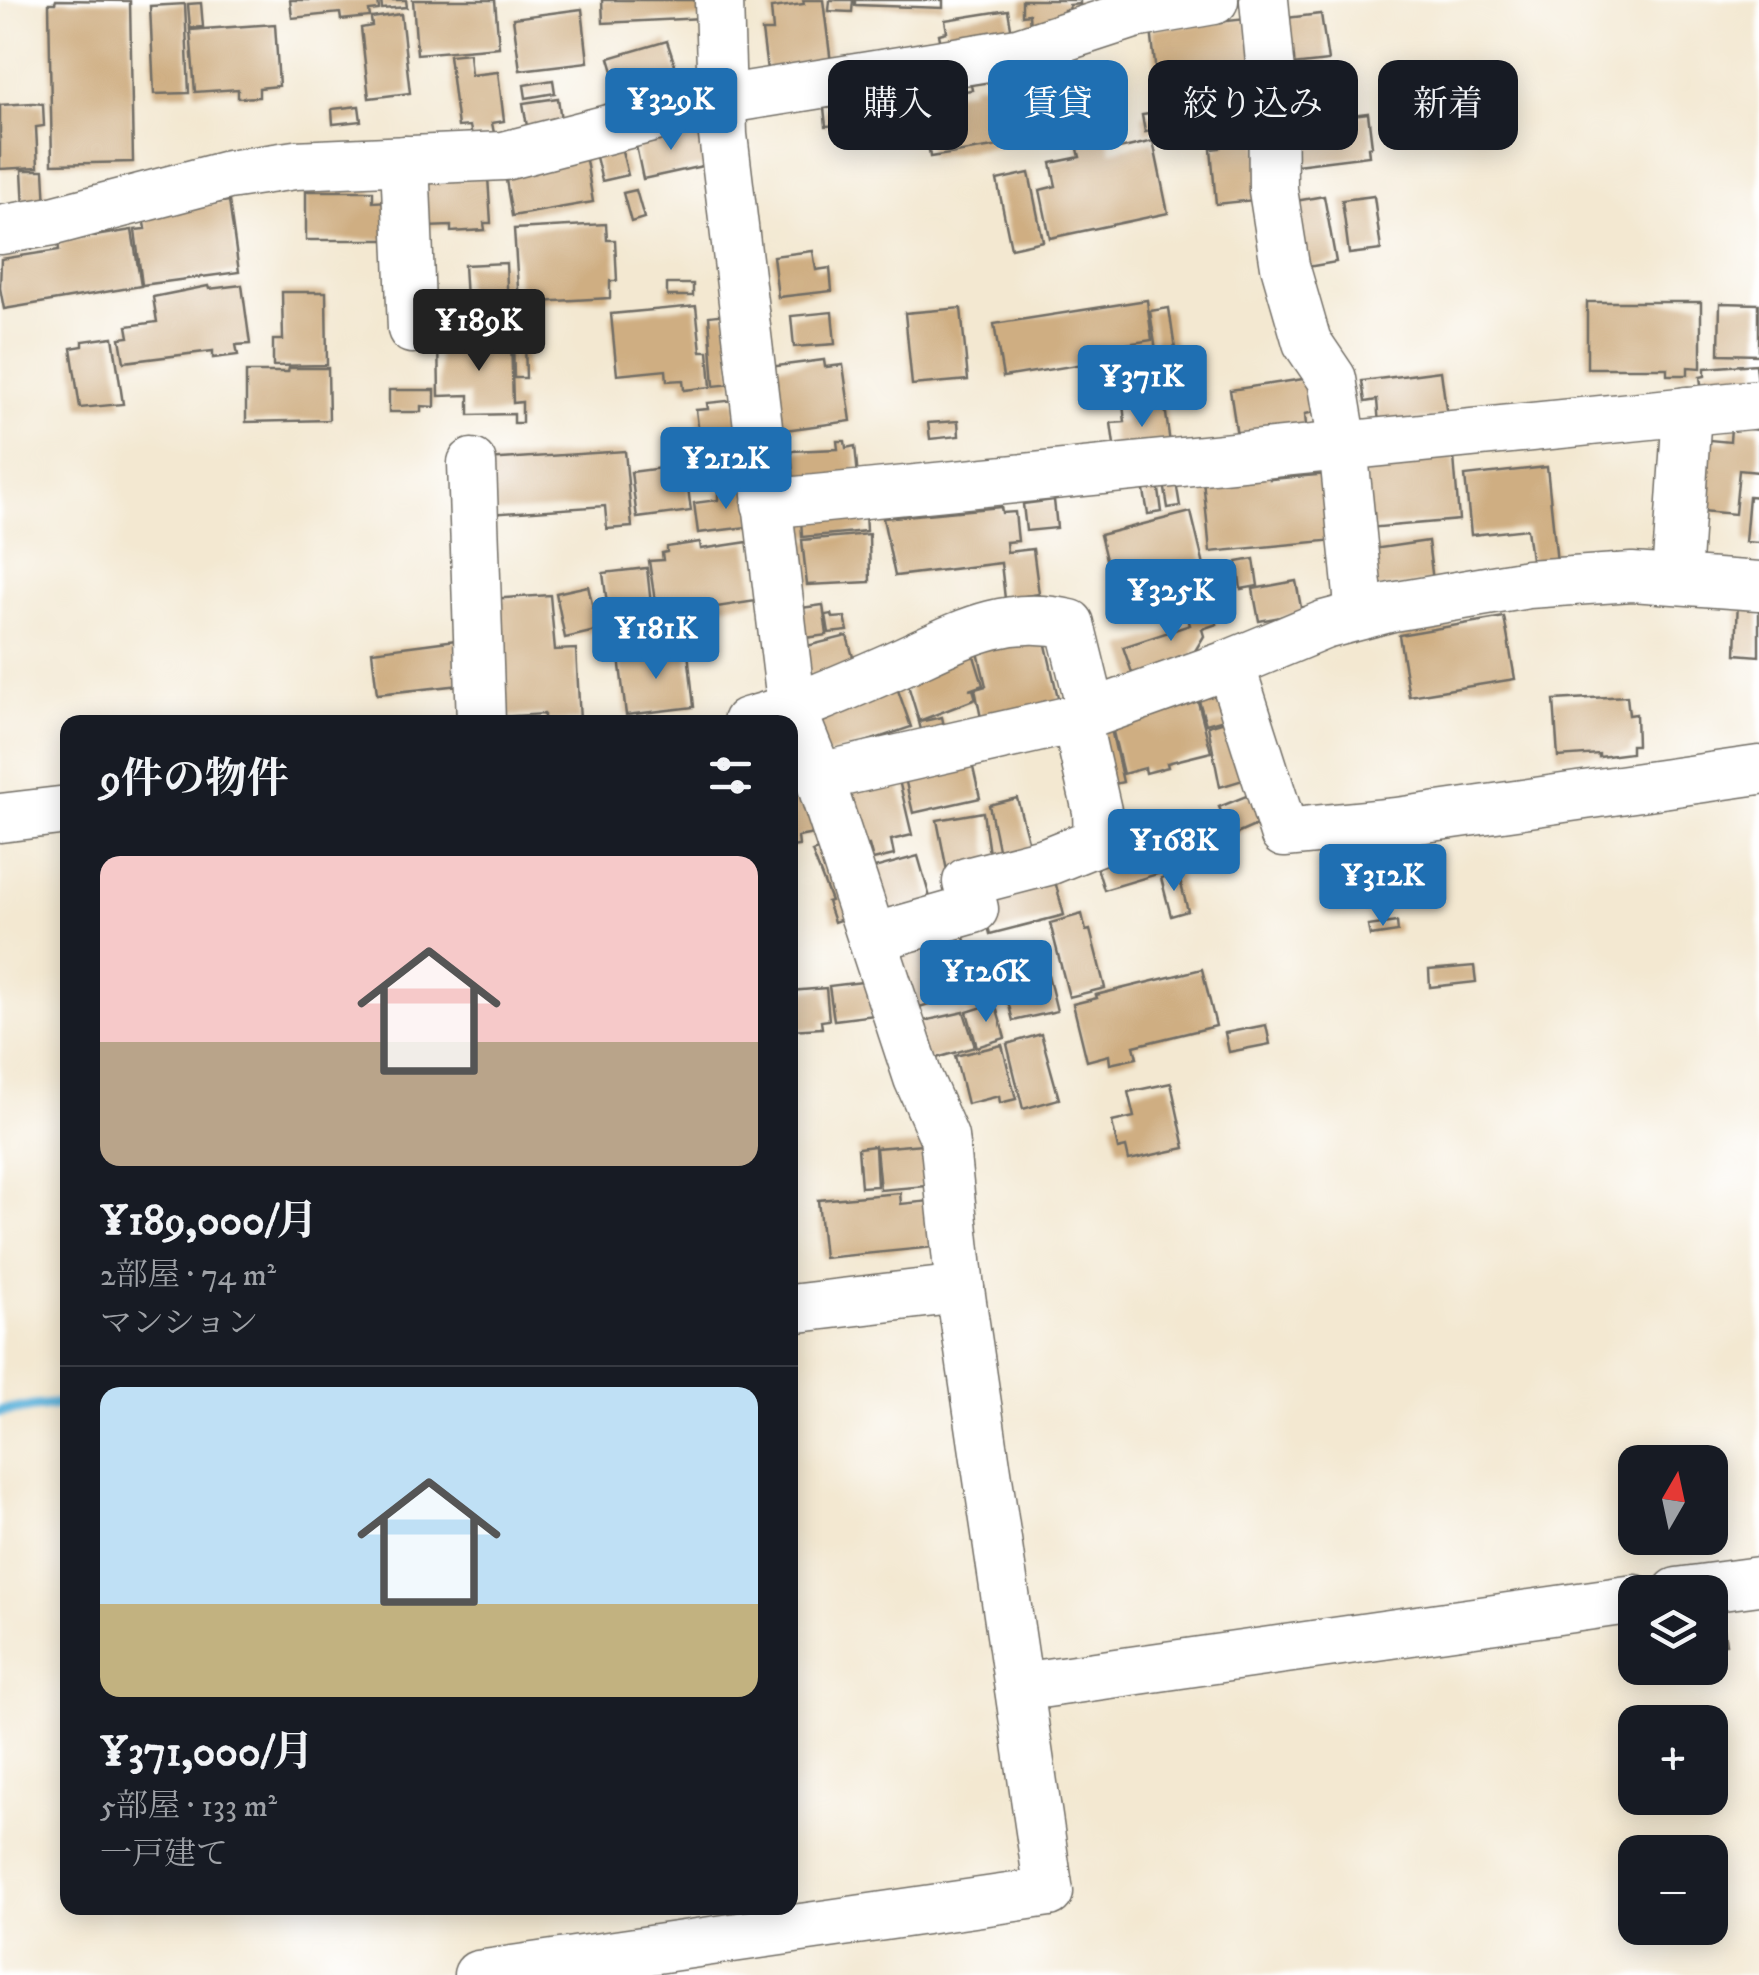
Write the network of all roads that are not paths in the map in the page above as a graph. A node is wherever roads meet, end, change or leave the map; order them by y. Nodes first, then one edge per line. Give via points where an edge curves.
1 (719, 0) edge
2 (1214, 0) edge
3 (1264, 0) edge
4 (720, 100) junction
5 (405, 160) junction
6 (0, 230) edge
7 (412, 329) dead end
8 (1759, 404) edge
9 (1686, 411) junction
10 (1343, 445) junction
11 (472, 463) dead end
12 (766, 504) junction
13 (1676, 578) junction
14 (1759, 586) edge
15 (1360, 615) junction
16 (1230, 664) junction
17 (481, 715) edge
18 (770, 715) edge
19 (772, 715) edge
20 (1084, 716) junction
21 (798, 750) edge
22 (1759, 770) edge
23 (819, 776) junction
24 (60, 811) edge
25 (0, 818) edge
26 (872, 938) junction
27 (960, 1289) junction
28 (798, 1308) edge
29 (1759, 1581) edge
30 (1728, 1585) edge
31 (1618, 1600) edge
32 (1019, 1687) junction
33 (478, 1975) edge

1 - 4 street
2 - 4 street via 1134,14 1018,52
3 - 10 street via 1273,190 1284,266 1307,342 1332,379
4 - 5 street via 504,156
4 - 12 street
5 - 6 street via 228,175
5 - 7 street
8 - 9 street
9 - 10 street
9 - 13 street
10 - 12 street
10 - 15 street
11 - 17 street
12 - 18 street
13 - 14 street
13 - 15 street via 1528,584
15 - 16 street
16 - 20 street
16 - 22 street via 1284,833
19 - 20 street via 967,632 1045,618 1070,624
20 - 23 street
20 - 26 street via 1098,841 968,882 974,910
21 - 23 street
23 - 26 street
24 - 25 street
26 - 27 street via 944,1136
27 - 28 street
27 - 32 street
29 - 30 street
31 - 32 street
32 - 33 street via 1049,1892

